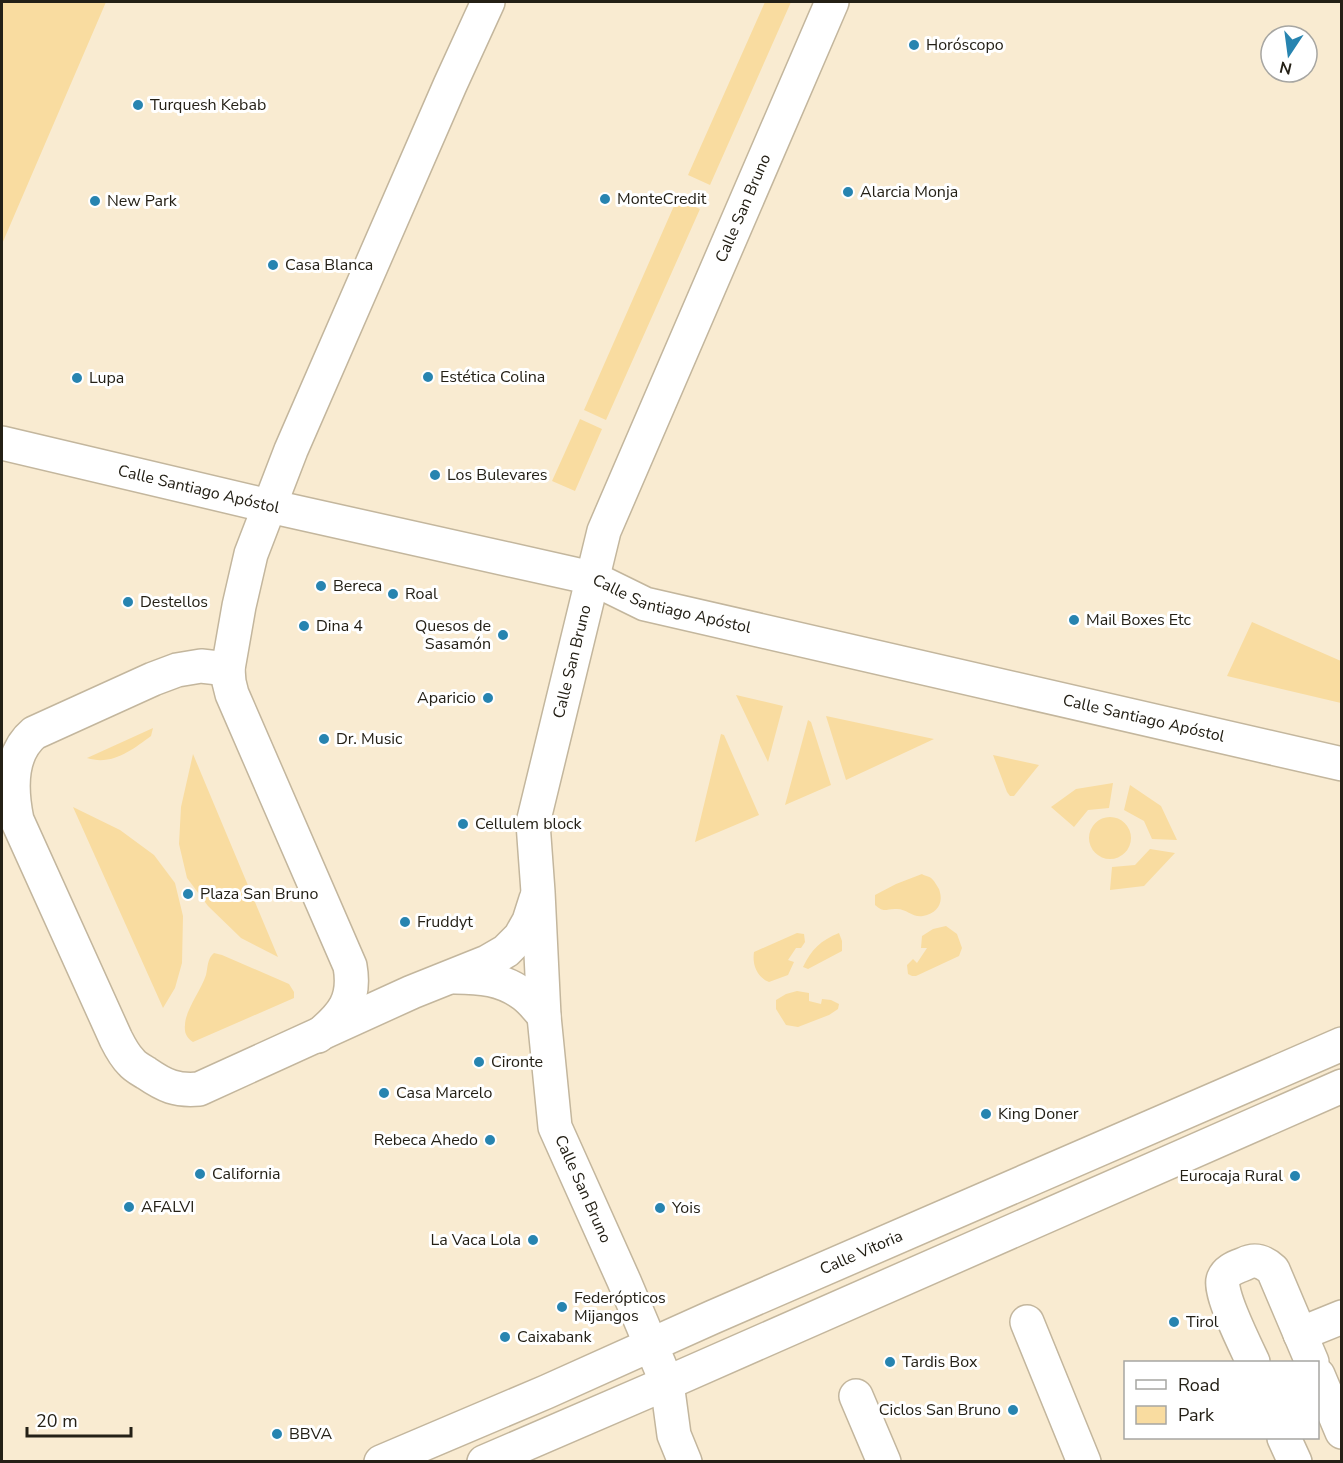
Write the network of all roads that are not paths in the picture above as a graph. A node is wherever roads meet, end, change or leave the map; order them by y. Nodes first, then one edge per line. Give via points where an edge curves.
1 (488, 2) edge
2 (832, 2) edge
3 (2, 443) edge
4 (213, 493) junction
5 (269, 506) junction
6 (251, 554) junction
7 (592, 579) junction
8 (228, 669) junction
9 (1341, 764) edge
10 (538, 892) junction
11 (350, 966) junction
12 (450, 977) junction
13 (412, 992) junction
14 (544, 1016) junction
15 (318, 1036) junction
16 (1341, 1044) edge
17 (1341, 1086) edge
18 (1341, 1317) edge
19 (1027, 1322) dead end
20 (651, 1345) junction
21 (1306, 1348) edge
22 (1253, 1361) edge
23 (1319, 1380) edge
24 (667, 1383) junction
25 (856, 1396) dead end
26 (1341, 1432) edge
27 (1285, 1439) edge
28 (381, 1461) edge
29 (484, 1461) edge
30 (685, 1461) edge
31 (884, 1461) edge
32 (1084, 1461) edge
33 (1295, 1461) edge

1 - 5 main road
2 - 7 main road, Calle San Bruno via 604,531
3 - 4 main road, Calle Santiago Apóstol
4 - 5 main road, Calle Santiago Apóstol
4 - 6 main road via 240,520
5 - 6 main road
5 - 7 main road, Calle Santiago Apóstol
6 - 8 main road
7 - 9 main road, Calle Santiago Apóstol via 645,604
7 - 10 main road, Calle San Bruno via 533,823
8 - 11 main road via 232,694
8 - 15 main road via 201,666 177,670 34,734 16,759 17,820 122,1051 131,1063 171,1088 199,1089
10 - 12 main road via 529,921 506,951
10 - 14 main road, Calle San Bruno
11 - 13 main road via 376,989
11 - 15 main road via 351,993 346,1008
12 - 13 main road
12 - 14 main road via 478,977 503,983 525,995
13 - 15 main road
14 - 20 main road, Calle San Bruno via 555,1128
16 - 20 main road, Calle Vitoria
17 - 24 main road
18 - 21 main road
19 - 32 main road
20 - 24 main road, Calle San Bruno
20 - 28 main road, Calle Vitoria
21 - 22 main road via 1273,1270 1264,1262 1252,1261 1230,1270 1223,1279 1223,1292
23 - 26 main road
24 - 29 main road
24 - 30 main road, Calle San Bruno via 674,1434
25 - 31 main road
27 - 33 main road

